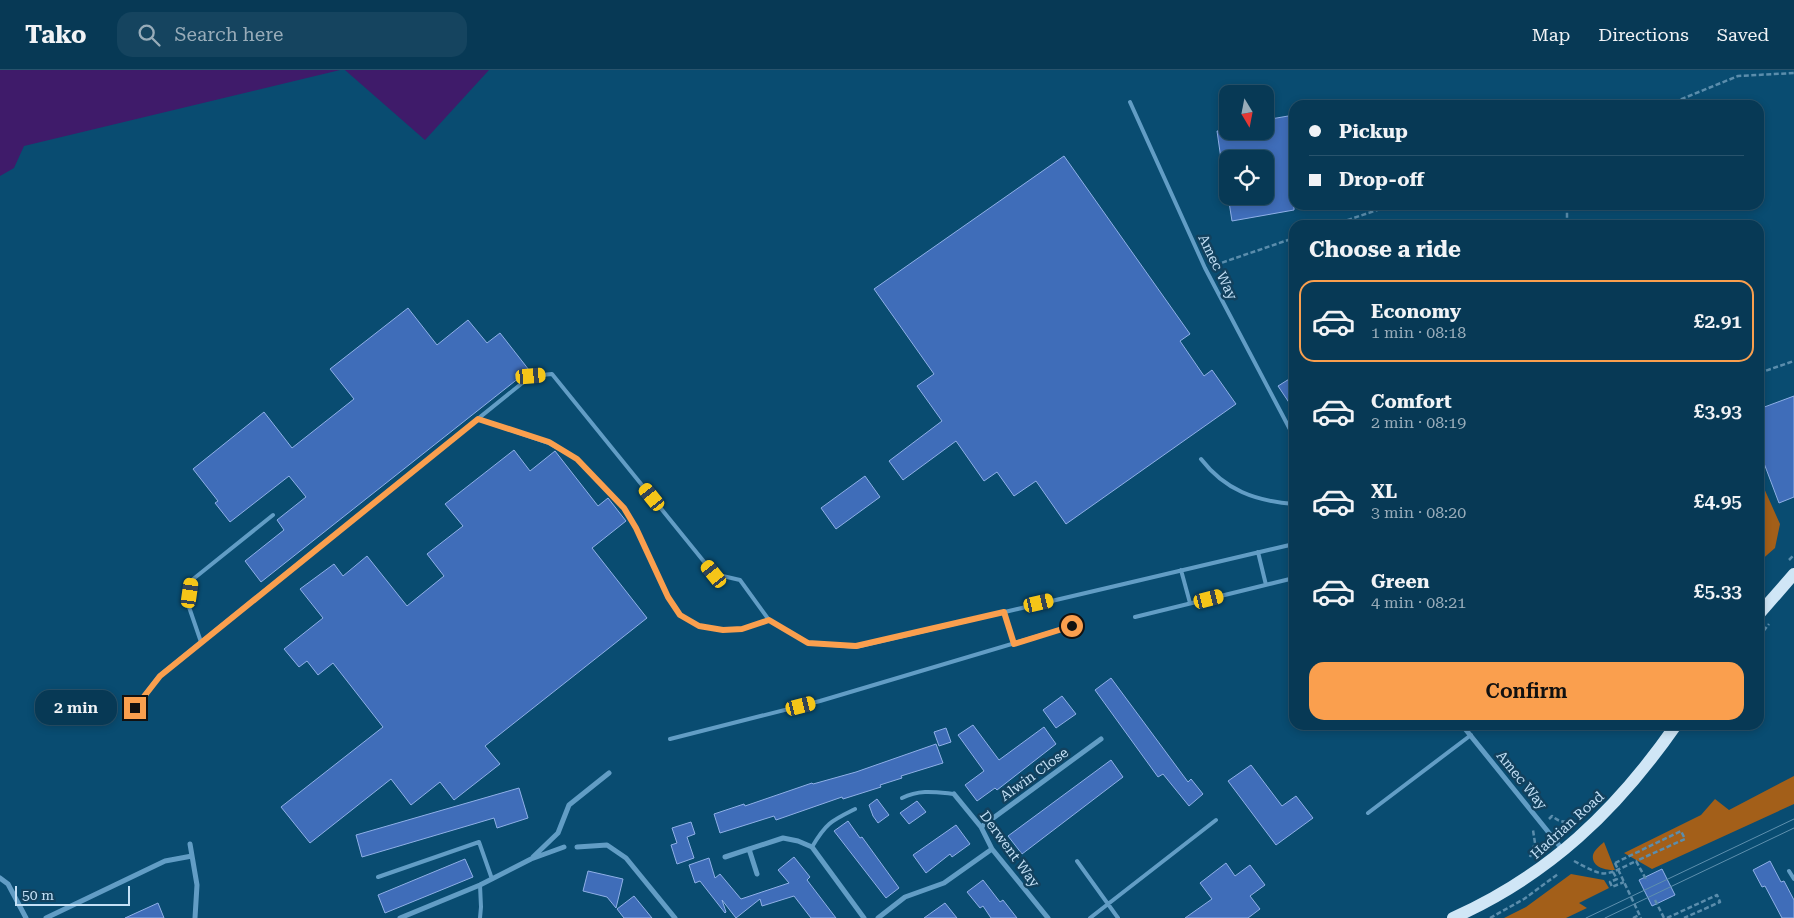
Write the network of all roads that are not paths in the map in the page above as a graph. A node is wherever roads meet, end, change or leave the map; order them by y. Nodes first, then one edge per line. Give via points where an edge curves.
1 (1130, 102) dead end
2 (478, 419) junction
3 (1289, 427) edge
4 (1201, 458) dead end
5 (1289, 504) edge
6 (273, 515) dead end
7 (1289, 545) edge
8 (1258, 552) junction
9 (1181, 570) junction
10 (1794, 574) edge
11 (1289, 579) edge
12 (1266, 585) junction
13 (1190, 603) junction
14 (1764, 608) edge
15 (1004, 612) junction
16 (1135, 617) dead end
17 (769, 620) junction
18 (1072, 626) dead end
19 (202, 642) junction
20 (1014, 644) junction
21 (135, 708) dead end
22 (1466, 730) edge
23 (1672, 730) edge
24 (1471, 736) junction
25 (670, 739) dead end
26 (1101, 740) dead end
27 (609, 773) dead end
28 (954, 794) joint
29 (902, 798) dead end
30 (855, 810) dead end
31 (1368, 813) dead end
32 (1216, 820) dead end
33 (981, 826) junction
34 (190, 844) dead end
35 (576, 846) dead end
36 (812, 847) junction
37 (564, 848) dead end
38 (749, 849) junction
39 (992, 849) junction
40 (1564, 850) junction
41 (192, 856) junction
42 (725, 857) dead end
43 (531, 859) junction
44 (1077, 861) dead end
45 (1789, 871) dead end
46 (758, 874) dead end
47 (378, 877) dead end
48 (0, 878) edge
49 (1794, 879) edge
50 (492, 880) junction
51 (480, 886) junction
52 (1108, 903) junction
53 (26, 918) edge
54 (46, 918) edge
55 (195, 918) edge
56 (400, 918) edge
57 (480, 918) edge
58 (675, 918) edge
59 (864, 918) edge
60 (878, 918) edge
61 (1048, 918) edge
62 (1090, 918) edge
63 (1118, 918) edge
64 (1453, 918) edge

1 - 3 lane, Amec Way via 1206,268
2 - 17 lane via 549,442 577,459 624,508 680,615 699,626 723,630 742,629
2 - 17 lane via 531,376 552,374 714,574 740,580
2 - 19 lane
4 - 5 lane via 1224,482 1243,493 1269,502
6 - 19 lane via 192,580 189,606
7 - 8 lane
8 - 9 lane
8 - 12 lane
9 - 13 lane
9 - 15 lane
10 - 14 main road
11 - 12 lane
12 - 13 lane
13 - 16 lane
15 - 17 lane via 856,646 808,643
15 - 20 lane
18 - 20 lane
19 - 21 lane via 160,676
20 - 25 lane via 820,701
22 - 24 street, Amec Way
23 - 40 main road, Hadrian Road via 1640,774
24 - 31 lane
24 - 40 street, Amec Way
26 - 33 street, Alwin Close
27 - 43 street via 569,805 558,833
28 - 29 lane via 923,791
28 - 33 street, Derwent Way
30 - 36 lane via 831,821
32 - 52 lane
33 - 39 street, Derwent Way
34 - 41 street
35 - 58 street via 607,845 626,858
36 - 38 street via 783,838
36 - 59 street
37 - 43 street
38 - 42 street
38 - 46 street
39 - 60 street via 944,883 905,897
39 - 61 street, Derwent Way
40 - 64 main road, Hadrian Road via 1508,890
41 - 54 street via 165,861
41 - 55 street via 197,885
43 - 50 street
44 - 52 lane
45 - 49 lane
47 - 50 lane via 479,842
48 - 53 street via 8,884
50 - 51 street
51 - 56 street
51 - 57 lane
52 - 62 lane
52 - 63 lane

